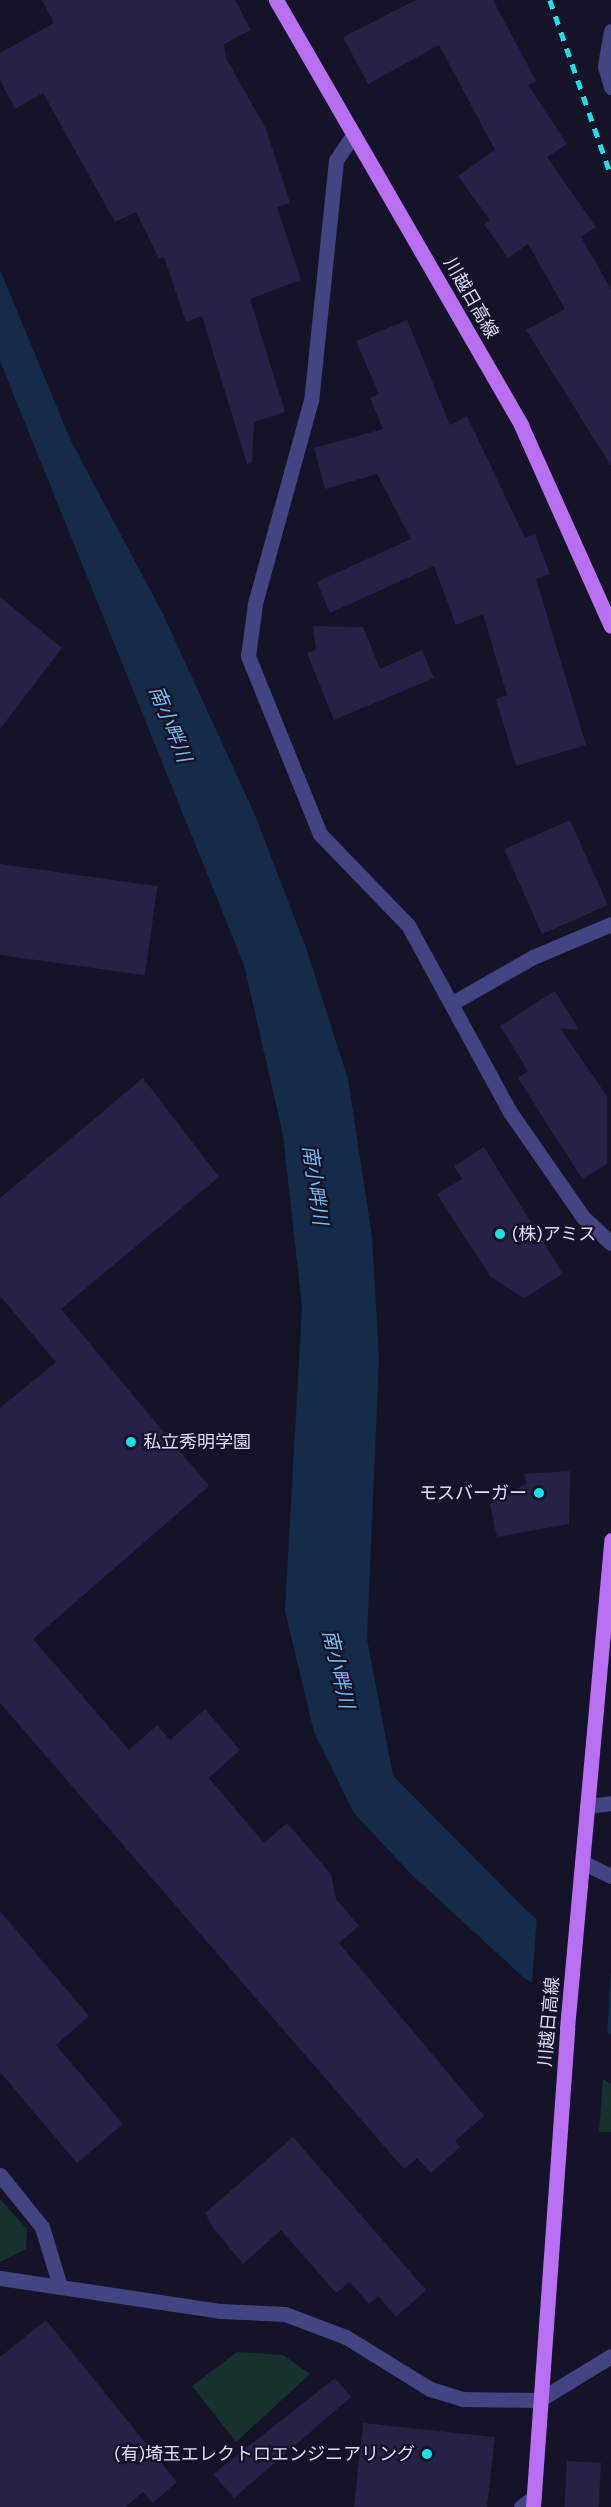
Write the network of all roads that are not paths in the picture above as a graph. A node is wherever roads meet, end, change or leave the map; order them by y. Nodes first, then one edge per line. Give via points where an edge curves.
1 (276, 0) edge
2 (611, 31) edge
3 (611, 87) edge
4 (353, 135) junction
5 (611, 626) edge
6 (611, 924) edge
7 (454, 1002) junction
8 (611, 1243) edge
9 (611, 1540) edge
10 (611, 1803) edge
11 (587, 1806) junction
12 (582, 1862) junction
13 (611, 1876) edge
14 (0, 2175) edge
15 (0, 2278) edge
16 (59, 2283) junction
17 (611, 2356) edge
18 (539, 2400) junction
19 (529, 2504) edge

1 - 4 main road, 川越日高線
2 - 3 street via 605,66
4 - 5 main road, 川越日高線 via 521,425
4 - 7 street via 336,160 312,400 255,604 249,656 320,834 408,925
6 - 7 street via 533,957
7 - 8 street via 510,1112 583,1217
9 - 11 main road, 川越日高線
10 - 11 street
11 - 12 main road, 川越日高線
12 - 13 street
12 - 18 main road, 川越日高線
14 - 16 street via 42,2227
15 - 16 street
16 - 18 street via 220,2311 285,2314 346,2337 430,2389 463,2399
17 - 18 street
18 - 19 main road, 川越日高線

